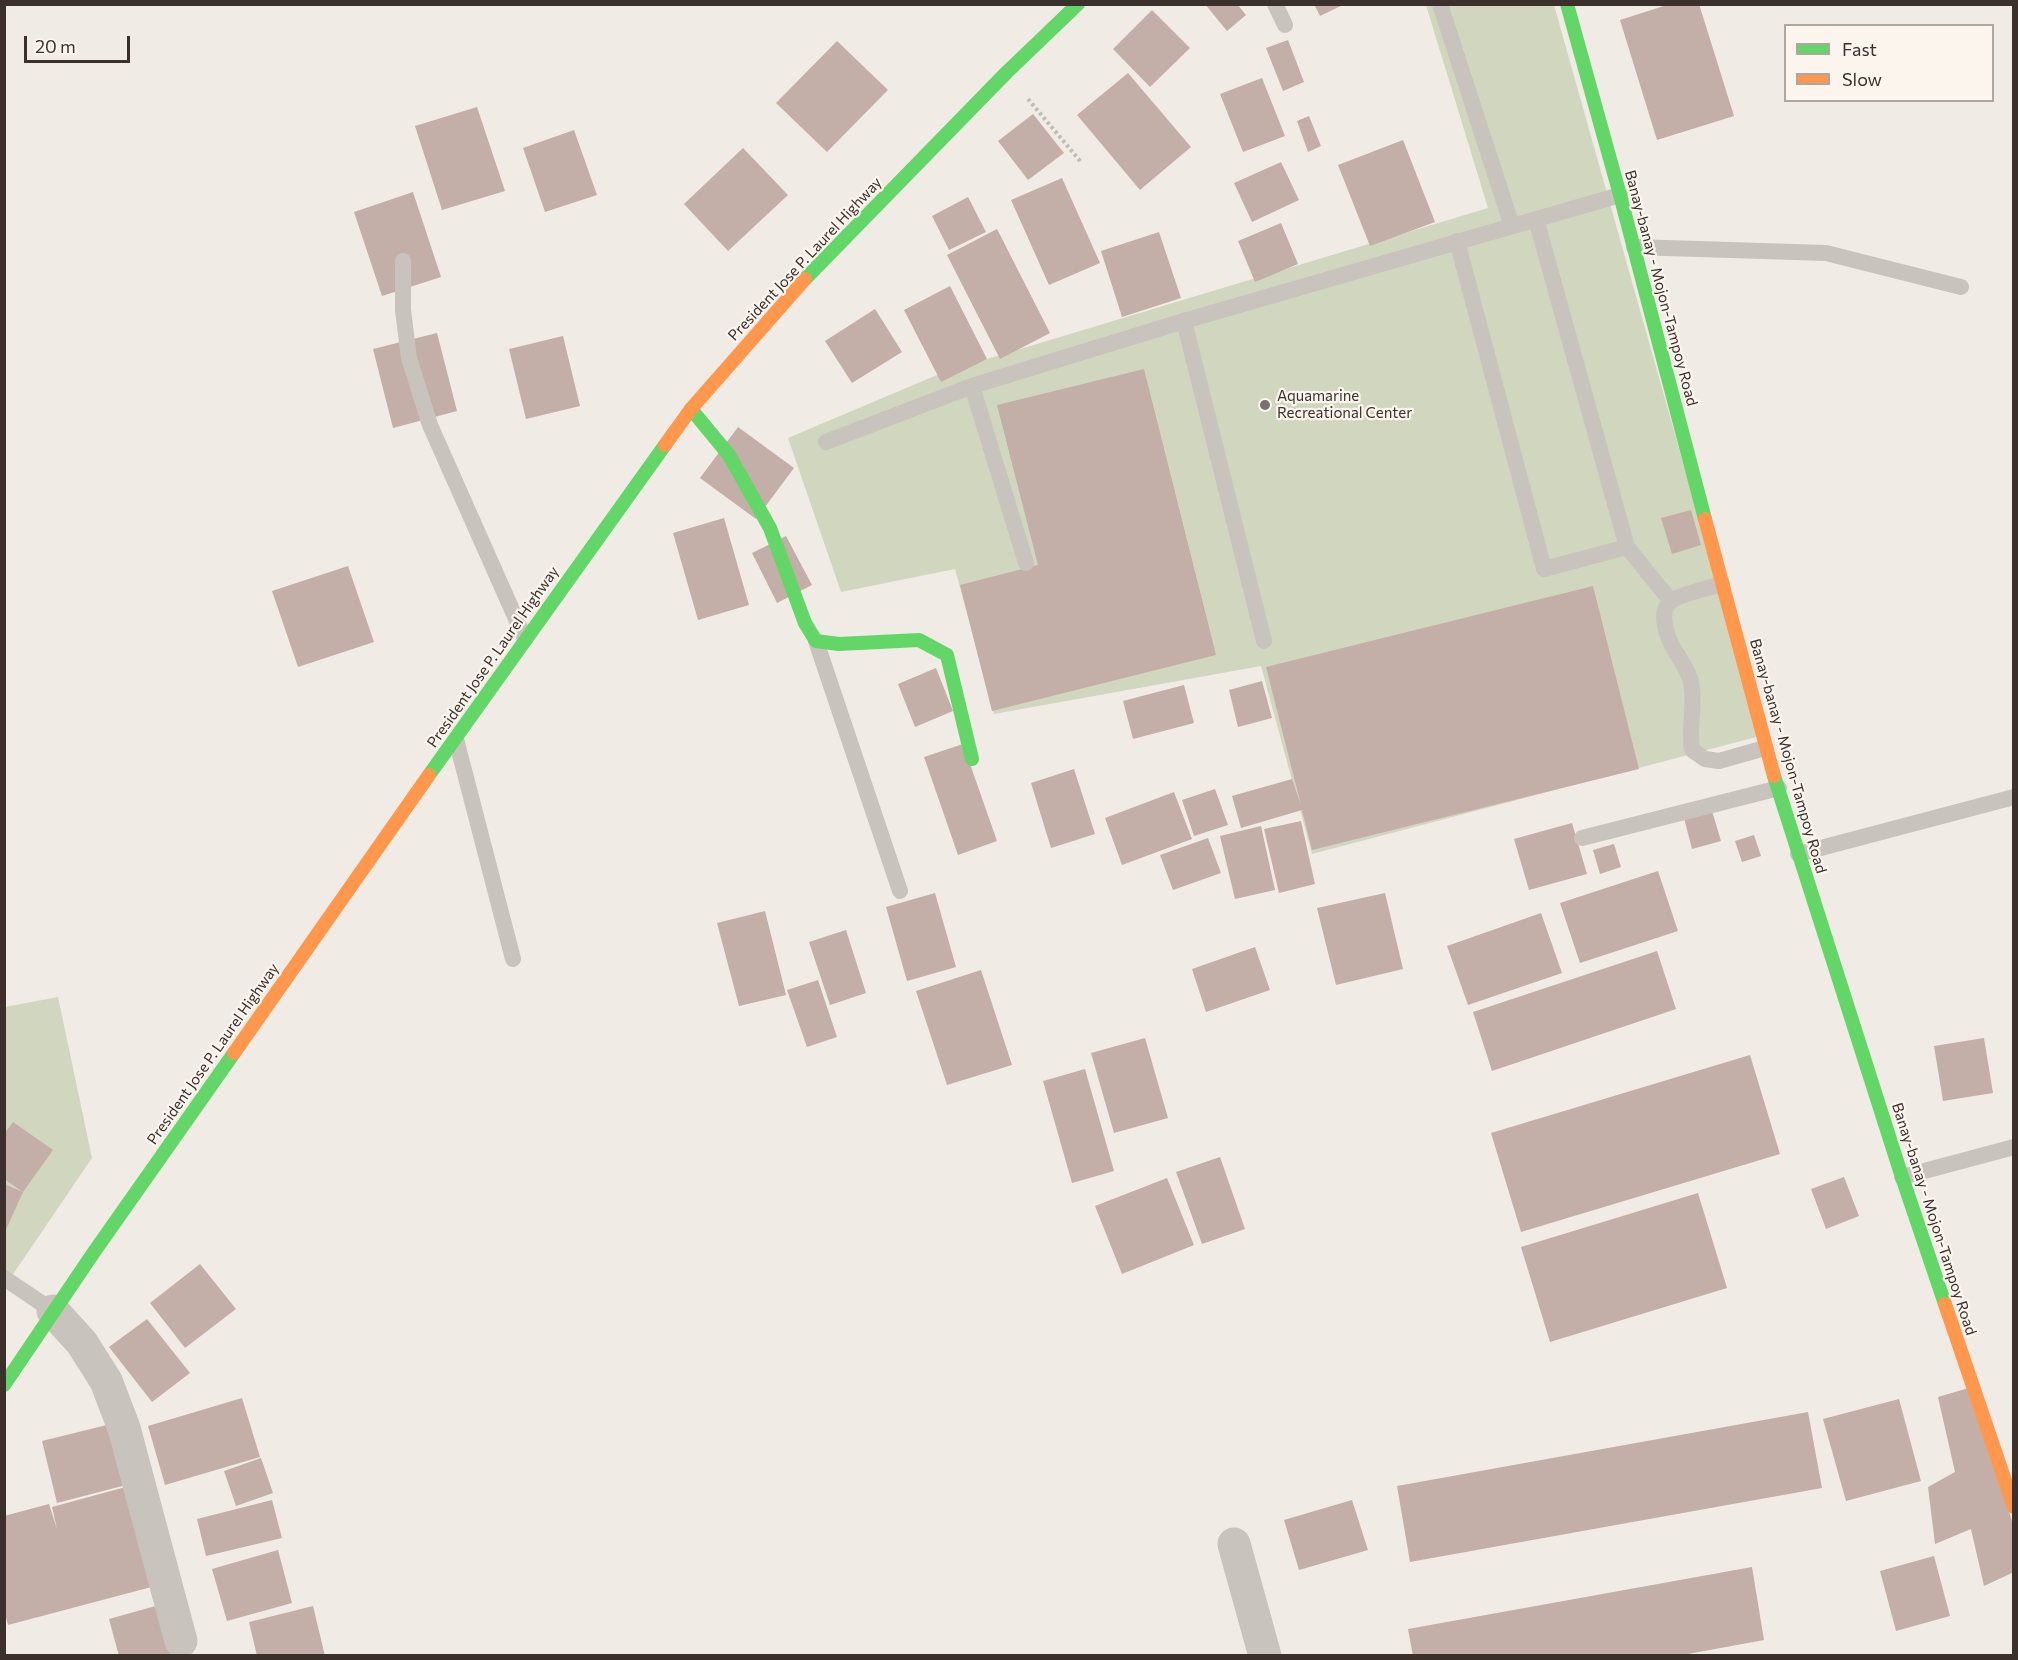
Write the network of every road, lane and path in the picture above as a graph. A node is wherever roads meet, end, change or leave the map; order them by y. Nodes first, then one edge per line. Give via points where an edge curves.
1 (1078, 4) edge
2 (1275, 4) edge
3 (1440, 4) edge
4 (1567, 4) edge
5 (1285, 25) dead end
6 (1006, 73) junction
7 (1081, 162) dead end
8 (1620, 195) junction
9 (1536, 219) junction
10 (1512, 226) junction
11 (1457, 241) junction
12 (1634, 247) junction
13 (403, 261) dead end
14 (1961, 287) dead end
15 (1184, 321) junction
16 (972, 386) junction
17 (691, 409) junction
18 (826, 442) dead end
19 (1627, 547) junction
20 (1026, 563) dead end
21 (1722, 584) junction
22 (1670, 600) junction
23 (525, 639) junction
24 (816, 641) junction
25 (1263, 641) dead end
26 (456, 739) junction
27 (1765, 748) junction
28 (972, 759) dead end
29 (1779, 788) junction
30 (2013, 797) edge
31 (1582, 838) dead end
32 (1798, 854) junction
33 (900, 891) dead end
34 (513, 959) dead end
35 (2013, 1147) edge
36 (1902, 1177) junction
37 (4, 1278) edge
38 (53, 1311) junction
39 (4, 1385) edge
40 (2013, 1507) edge
41 (1234, 1545) dead end
42 (181, 1641) dead end
43 (1265, 1656) edge

1 - 6 main road, President Jose P. Laurel Highway
2 - 5 lane
3 - 10 lane
4 - 8 main road, Banay-banay - Mojon-Tampoy Road
6 - 7 path
6 - 17 main road, President Jose P. Laurel Highway via 788,297
8 - 9 lane
8 - 12 main road, Banay-banay - Mojon-Tampoy Road
9 - 10 lane
9 - 19 lane
10 - 11 lane
11 - 15 lane
11 - 19 lane via 1544,569
12 - 14 lane via 1826,253
12 - 21 main road, Banay-banay - Mojon-Tampoy Road
13 - 23 lane via 403,310 410,358 430,425
15 - 16 lane
15 - 25 lane
16 - 18 lane
16 - 20 lane
17 - 23 main road, President Jose P. Laurel Highway
17 - 24 main road via 729,455 770,528 805,624
19 - 22 lane
21 - 22 lane
21 - 27 main road, Banay-banay - Mojon-Tampoy Road
22 - 27 lane via 1665,609 1666,635 1688,670 1692,685 1692,750 1705,759 1719,761
23 - 26 main road, President Jose P. Laurel Highway
24 - 28 main road via 839,644 920,640 946,655
24 - 33 lane
26 - 34 lane
26 - 38 main road, President Jose P. Laurel Highway
27 - 29 main road, Banay-banay - Mojon-Tampoy Road
29 - 31 lane
29 - 32 main road, Banay-banay - Mojon-Tampoy Road
30 - 32 lane
32 - 36 main road, Banay-banay - Mojon-Tampoy Road
35 - 36 lane
36 - 40 main road, Banay-banay - Mojon-Tampoy Road
37 - 38 lane
38 - 39 main road, President Jose P. Laurel Highway
38 - 42 street via 82,1343 106,1381 124,1428
41 - 43 street

